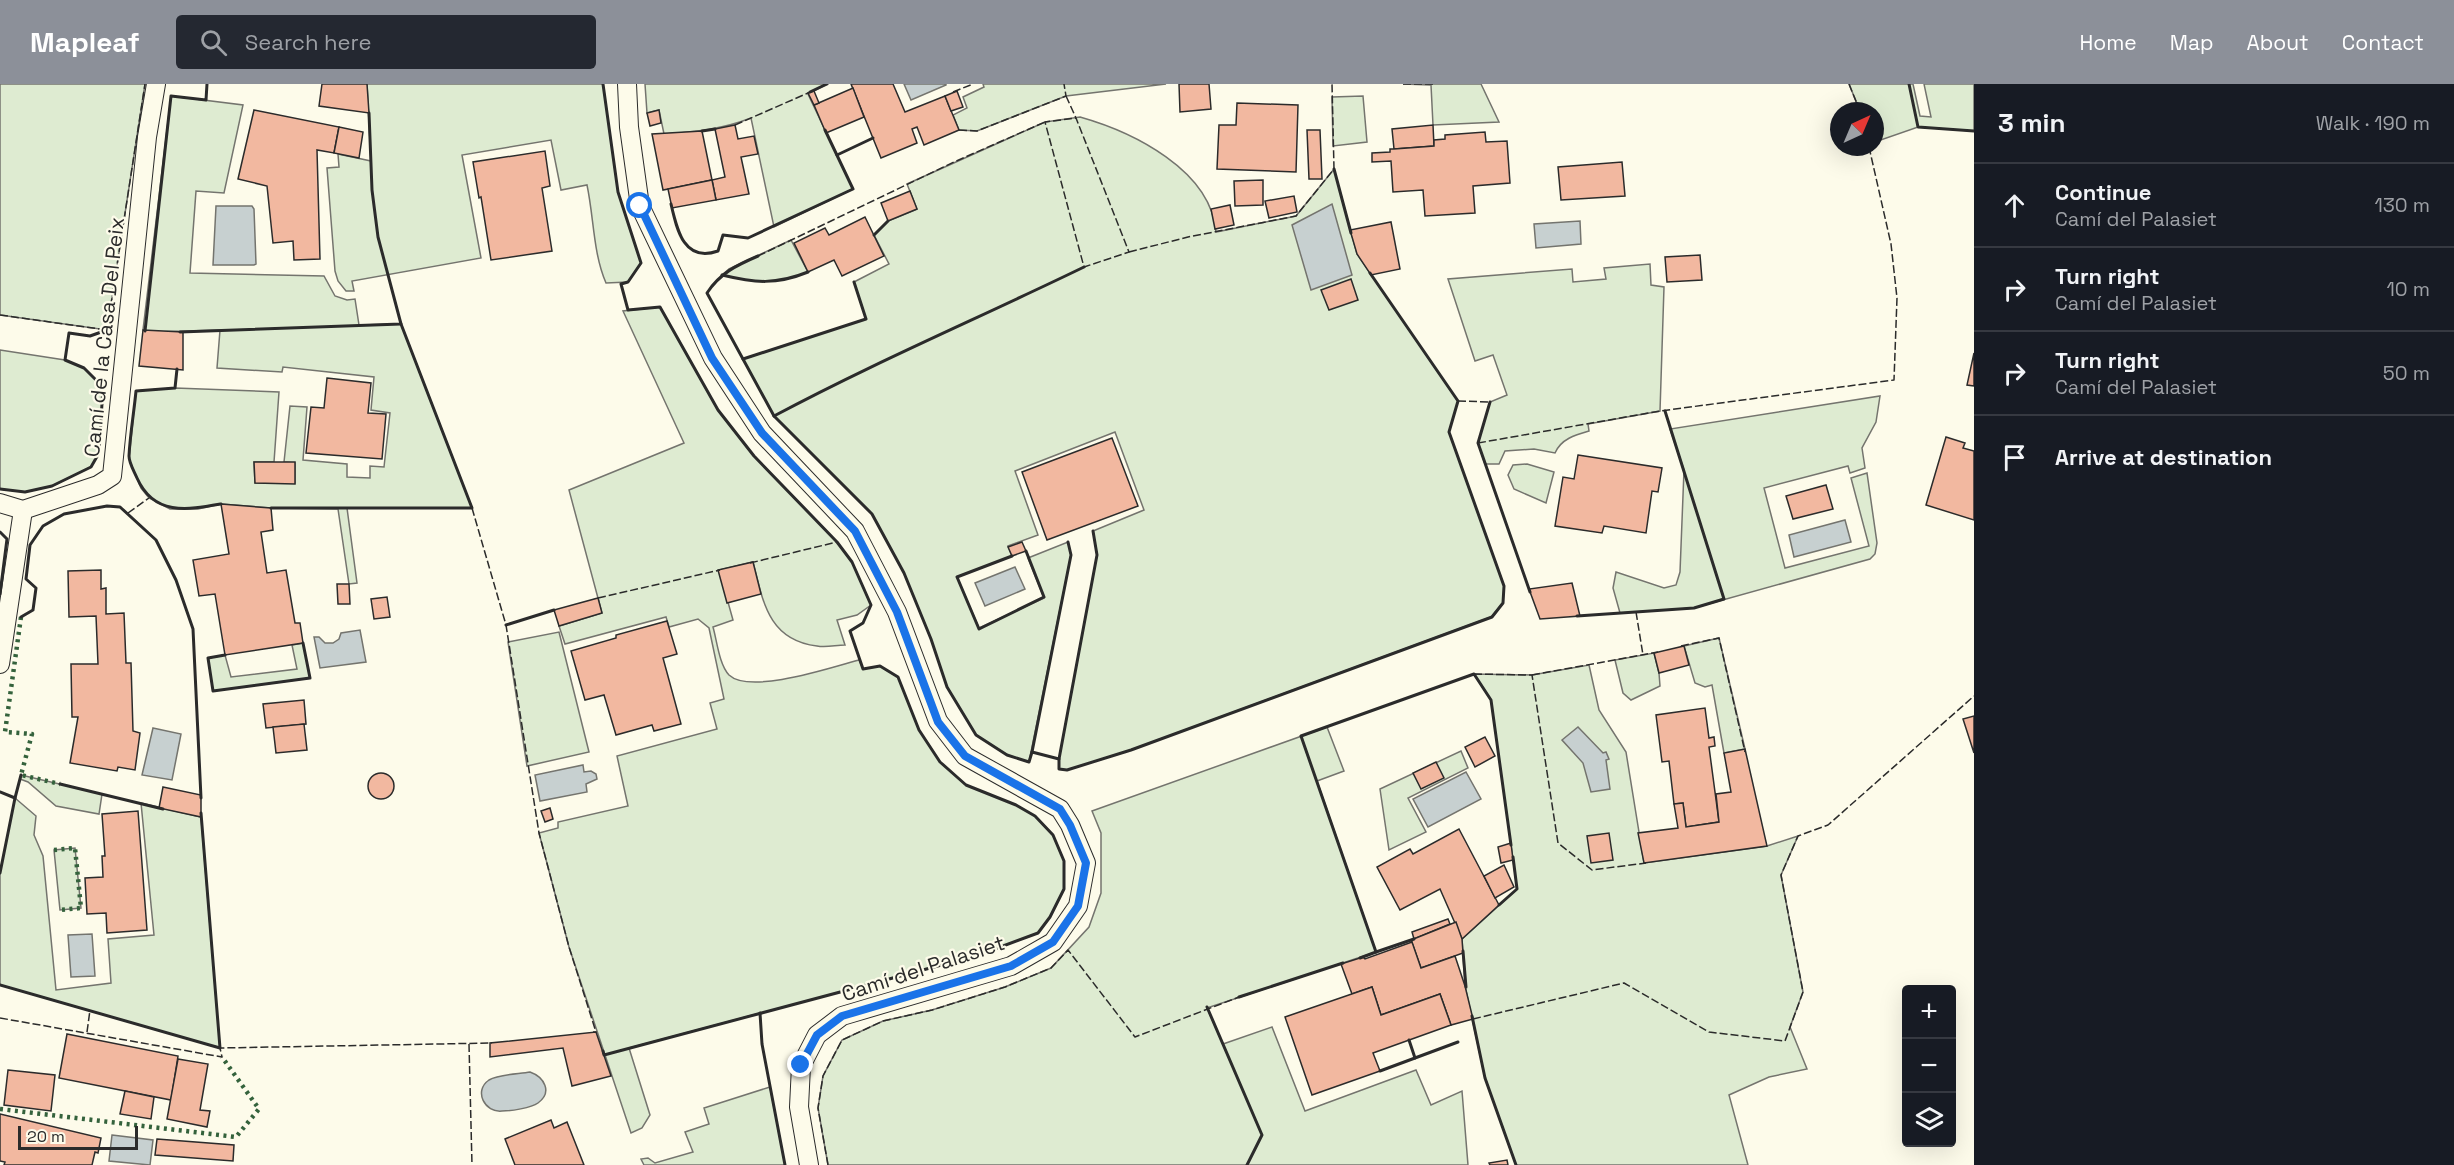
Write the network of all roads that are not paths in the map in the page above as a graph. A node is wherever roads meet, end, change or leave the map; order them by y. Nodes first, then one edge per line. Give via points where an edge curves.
1 (156, 84) edge
2 (627, 84) edge
3 (0, 503) edge
4 (23, 510) junction
5 (0, 664) edge
6 (809, 1165) edge

1 - 4 lane, Camí de la Casa Del Peix via 145,149 112,476 98,486
2 - 6 lane, Camí del Palasiet via 640,206 712,358 762,433 855,531 897,612 938,722 965,756 1060,809 1086,863 1078,906 1053,942 1011,966 842,1016 817,1035 801,1065 800,1107
3 - 4 lane
4 - 5 lane

